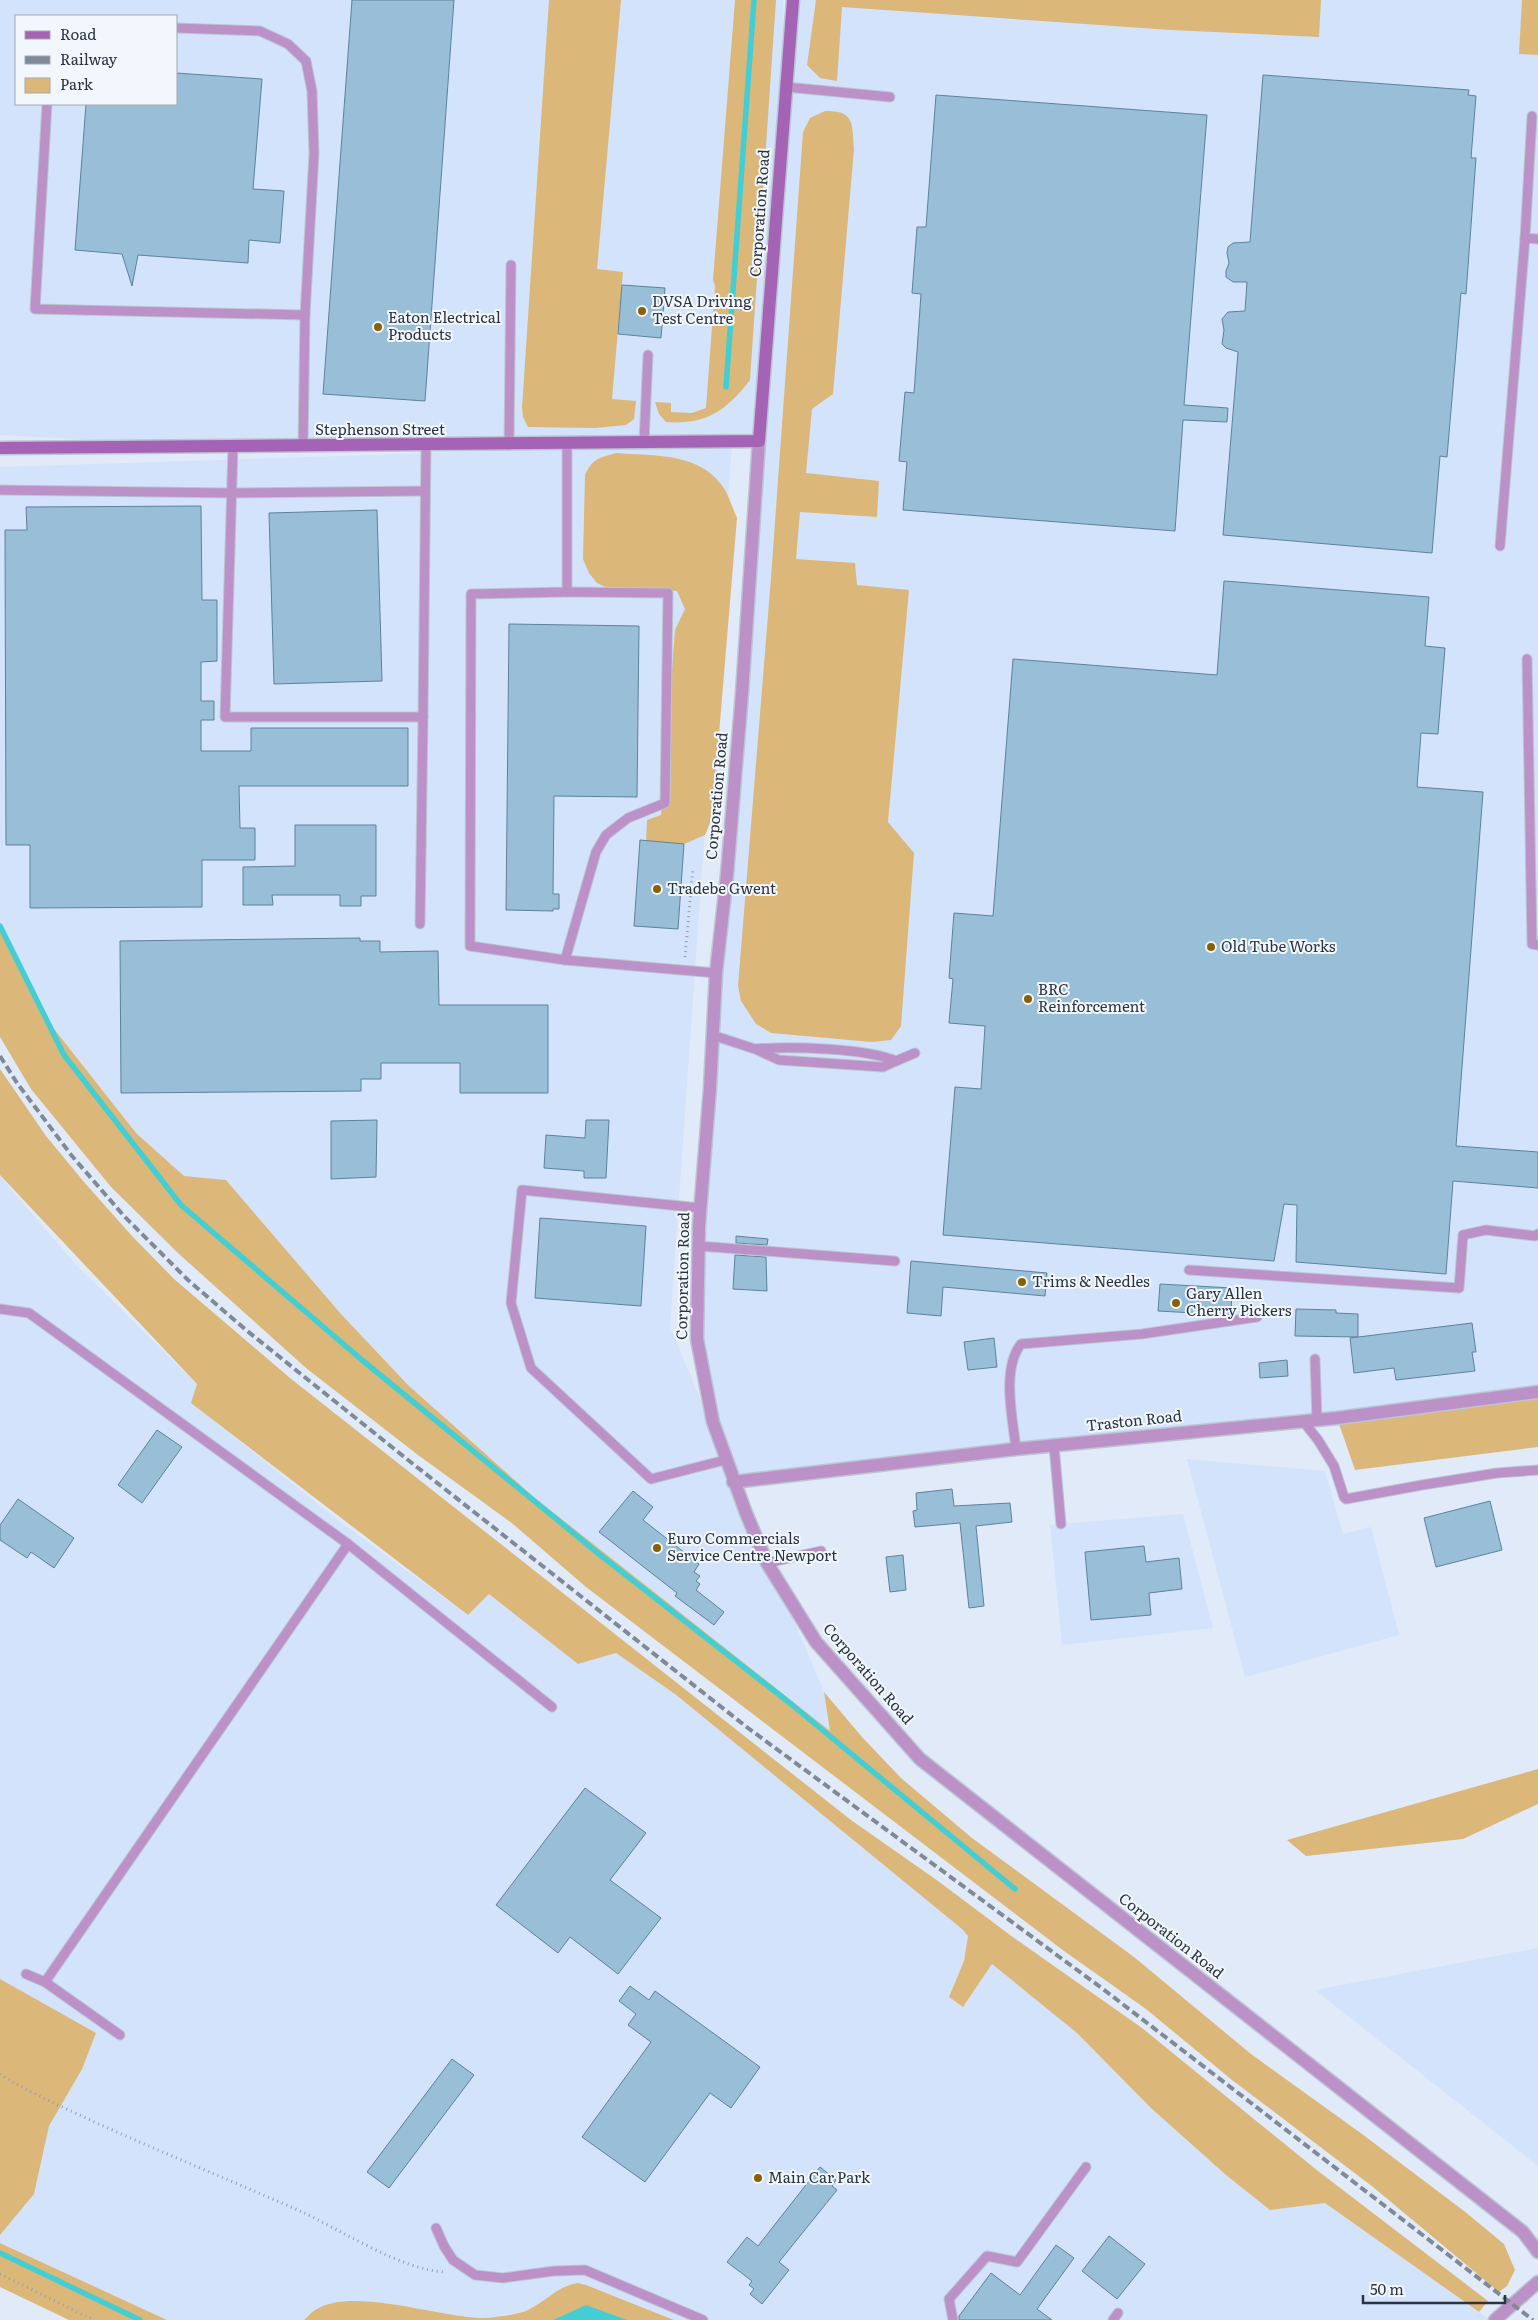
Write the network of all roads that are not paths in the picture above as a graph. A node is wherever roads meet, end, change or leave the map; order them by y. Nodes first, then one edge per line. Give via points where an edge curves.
1 (793, 0) edge
2 (178, 28) edge
3 (786, 87) junction
4 (890, 97) dead end
5 (47, 105) edge
6 (1532, 116) dead end
7 (1525, 238) junction
8 (1538, 239) edge
9 (511, 265) dead end
10 (305, 315) junction
11 (648, 355) dead end
12 (759, 441) junction
13 (644, 443) junction
14 (567, 444) junction
15 (509, 445) junction
16 (304, 446) junction
17 (426, 446) junction
18 (233, 447) junction
19 (0, 448) edge
20 (0, 490) edge
21 (425, 491) junction
22 (232, 493) junction
23 (1500, 546) dead end
24 (567, 592) junction
25 (1527, 659) dead end
26 (423, 717) junction
27 (420, 924) dead end
28 (1538, 945) edge
29 (565, 960) junction
30 (716, 973) junction
31 (712, 1036) junction
32 (755, 1049) junction
33 (915, 1053) dead end
34 (896, 1061) junction
35 (700, 1208) junction
36 (1538, 1234) edge
37 (699, 1246) junction
38 (896, 1261) dead end
39 (1189, 1270) dead end
40 (0, 1309) edge
41 (1257, 1317) dead end
42 (1315, 1359) dead end
43 (1538, 1392) edge
44 (1317, 1420) junction
45 (1303, 1421) junction
46 (1054, 1446) junction
47 (1016, 1450) junction
48 (725, 1460) junction
49 (1538, 1470) edge
50 (733, 1482) junction
51 (1060, 1524) dead end
52 (348, 1544) junction
53 (821, 1551) dead end
54 (768, 1563) junction
55 (552, 1707) dead end
56 (26, 1974) dead end
57 (45, 1982) junction
58 (120, 2035) dead end
59 (1086, 2167) dead end
60 (436, 2228) dead end
61 (1538, 2252) edge
62 (1538, 2282) edge
63 (703, 2320) edge
64 (953, 2320) edge
65 (1494, 2320) edge

1 - 3 street, Corporation Road
2 - 10 lane via 260,31 288,44 306,61 312,91 314,154
3 - 4 lane
3 - 12 street, Corporation Road
5 - 10 lane via 35,309
6 - 7 lane
7 - 8 lane
7 - 23 lane
9 - 15 lane
10 - 16 lane
11 - 13 lane
12 - 13 street, Stephenson Street
12 - 30 street, Corporation Road via 741,703
13 - 14 street, Stephenson Street
14 - 15 street, Stephenson Street
14 - 24 lane
15 - 17 street, Stephenson Street
16 - 17 street, Stephenson Street
16 - 18 street, Stephenson Street
17 - 21 lane
18 - 19 street, Stephenson Street
18 - 22 lane
20 - 22 lane
21 - 22 lane
21 - 26 lane
22 - 26 lane via 225,717
24 - 29 lane via 668,593 665,803 628,818 606,835 596,852
24 - 29 lane via 471,594 470,946
25 - 28 lane via 1532,944
26 - 27 lane
29 - 30 lane
30 - 31 street, Corporation Road
31 - 32 lane
31 - 35 street, Corporation Road
32 - 34 lane via 779,1046 883,1055
32 - 34 lane via 779,1060 884,1067
33 - 34 lane
35 - 37 street, Corporation Road
35 - 48 lane via 522,1190 511,1302 531,1368 652,1480
36 - 39 lane via 1486,1230 1463,1235 1458,1288
37 - 38 lane
37 - 48 street, Corporation Road via 697,1339 712,1422
40 - 52 lane via 29,1313
41 - 47 lane via 1142,1334 1020,1344 1011,1364 1010,1381
42 - 44 lane
43 - 44 street, Traston Road
44 - 45 street, Traston Road
45 - 46 street, Traston Road
45 - 49 lane via 1334,1466 1346,1499 1422,1484
46 - 47 street, Traston Road
46 - 51 lane
47 - 50 street, Traston Road
48 - 50 street, Corporation Road
50 - 54 street, Corporation Road
52 - 55 lane
52 - 57 lane
53 - 54 lane
54 - 61 street, Corporation Road via 816,1642 920,1759 1523,2232
56 - 57 lane
57 - 58 lane
59 - 64 lane via 1017,2262 987,2256 949,2299
60 - 63 lane via 453,2260 475,2275 503,2278 585,2270
62 - 65 street

